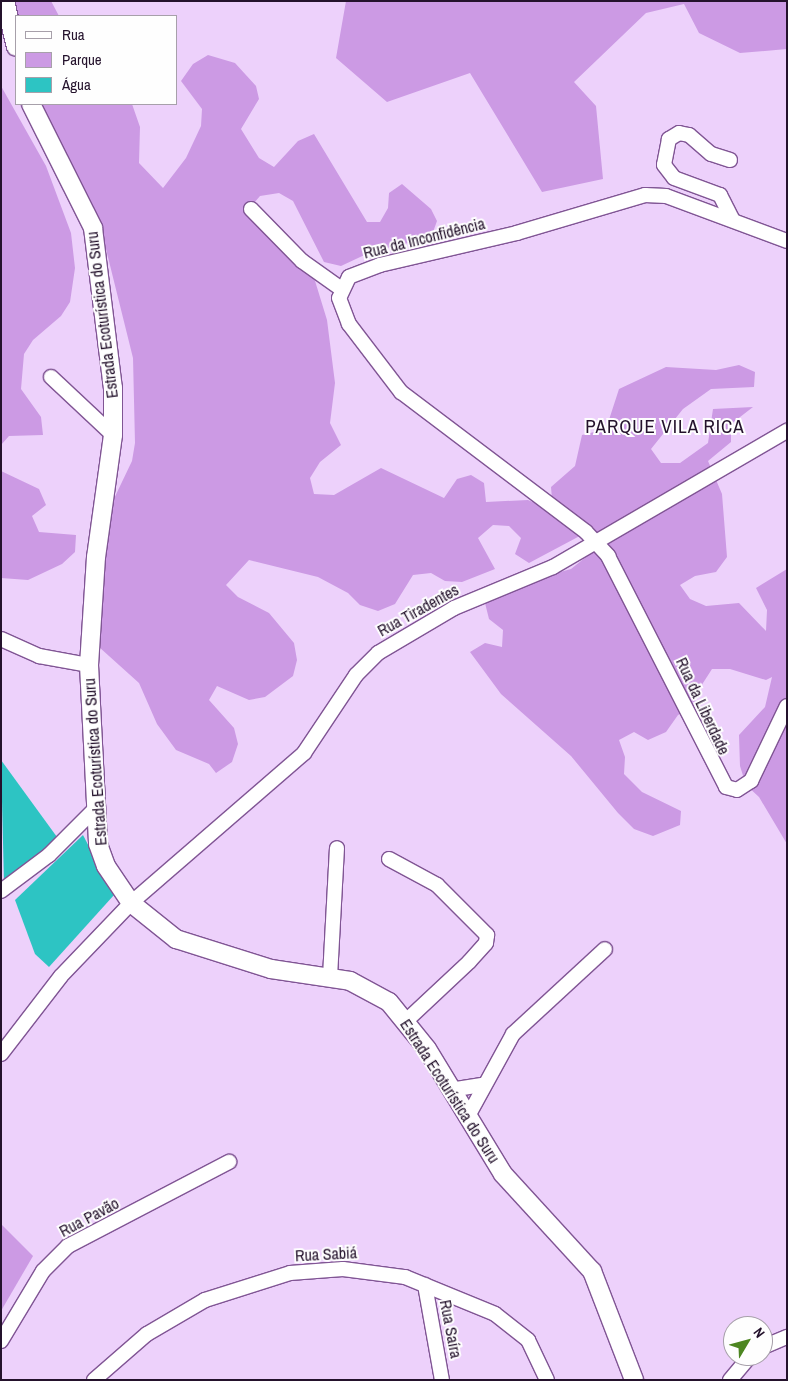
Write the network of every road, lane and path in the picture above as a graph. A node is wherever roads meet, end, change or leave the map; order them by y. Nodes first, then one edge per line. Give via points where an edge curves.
1 (4, 1) edge
2 (15, 43) edge
3 (32, 105) edge
4 (730, 160) dead end
5 (251, 209) dead end
6 (733, 220) junction
7 (787, 241) edge
8 (340, 288) junction
9 (51, 377) dead end
10 (787, 431) edge
11 (113, 435) junction
12 (596, 541) junction
13 (1, 639) edge
14 (89, 665) junction
15 (787, 706) edge
16 (95, 809) junction
17 (337, 848) dead end
18 (389, 859) dead end
19 (1, 891) edge
20 (131, 903) junction
21 (605, 949) dead end
22 (330, 977) junction
23 (407, 1020) junction
24 (1, 1054) edge
25 (482, 1085) junction
26 (450, 1090) junction
27 (467, 1118) junction
28 (229, 1162) dead end
29 (425, 1285) junction
30 (787, 1338) edge
31 (1, 1341) edge
32 (773, 1343) edge
33 (742, 1366) edge
34 (94, 1380) edge
35 (442, 1380) edge
36 (547, 1380) edge
37 (634, 1380) edge
38 (730, 1380) edge

1 - 2 main road
3 - 11 main road, Estrada Ecoturística do Suru via 93,228 113,388
4 - 6 street via 711,154 689,135 679,133 669,140 664,165 674,178 720,195
5 - 8 street via 302,261
6 - 7 street, Rua da Inconfidência
6 - 8 street, Rua da Inconfidência via 666,196 646,195 517,233 380,265 350,277
8 - 12 street via 340,305 350,324 401,392
9 - 11 street
10 - 12 street, Rua Tiradentes
11 - 14 main road, Estrada Ecoturística do Suru via 96,557
12 - 15 street, Rua da Liberdade via 619,572 726,787 737,790 751,781
12 - 20 street, Rua Tiradentes via 534,576 454,608 378,653 356,675 304,754
13 - 14 street via 40,656
14 - 16 main road, Estrada Ecoturística do Suru
16 - 19 street via 49,856
16 - 20 main road, Estrada Ecoturística do Suru via 98,844 106,866
17 - 22 street
18 - 23 street via 437,885 487,935 486,943 469,962
20 - 22 main road, Estrada Ecoturística do Suru via 176,939 209,953 272,969
20 - 24 street, Rua Tiradentes via 62,976
21 - 25 street via 520,1027
22 - 23 main road, Estrada Ecoturística do Suru via 370,989
23 - 26 main road, Estrada Ecoturística do Suru
25 - 26 street
25 - 27 street
26 - 27 main road, Estrada Ecoturística do Suru
27 - 37 main road, Estrada Ecoturística do Suru via 503,1174 592,1271
28 - 31 street, Rua Pavão via 68,1246 43,1271
29 - 34 street, Rua Sabiá via 387,1273 344,1268 290,1273 229,1290 164,1322
29 - 35 street, Rua Saíra
29 - 36 street, Rua Sabiá via 514,1325 534,1350
30 - 32 street
33 - 38 street

